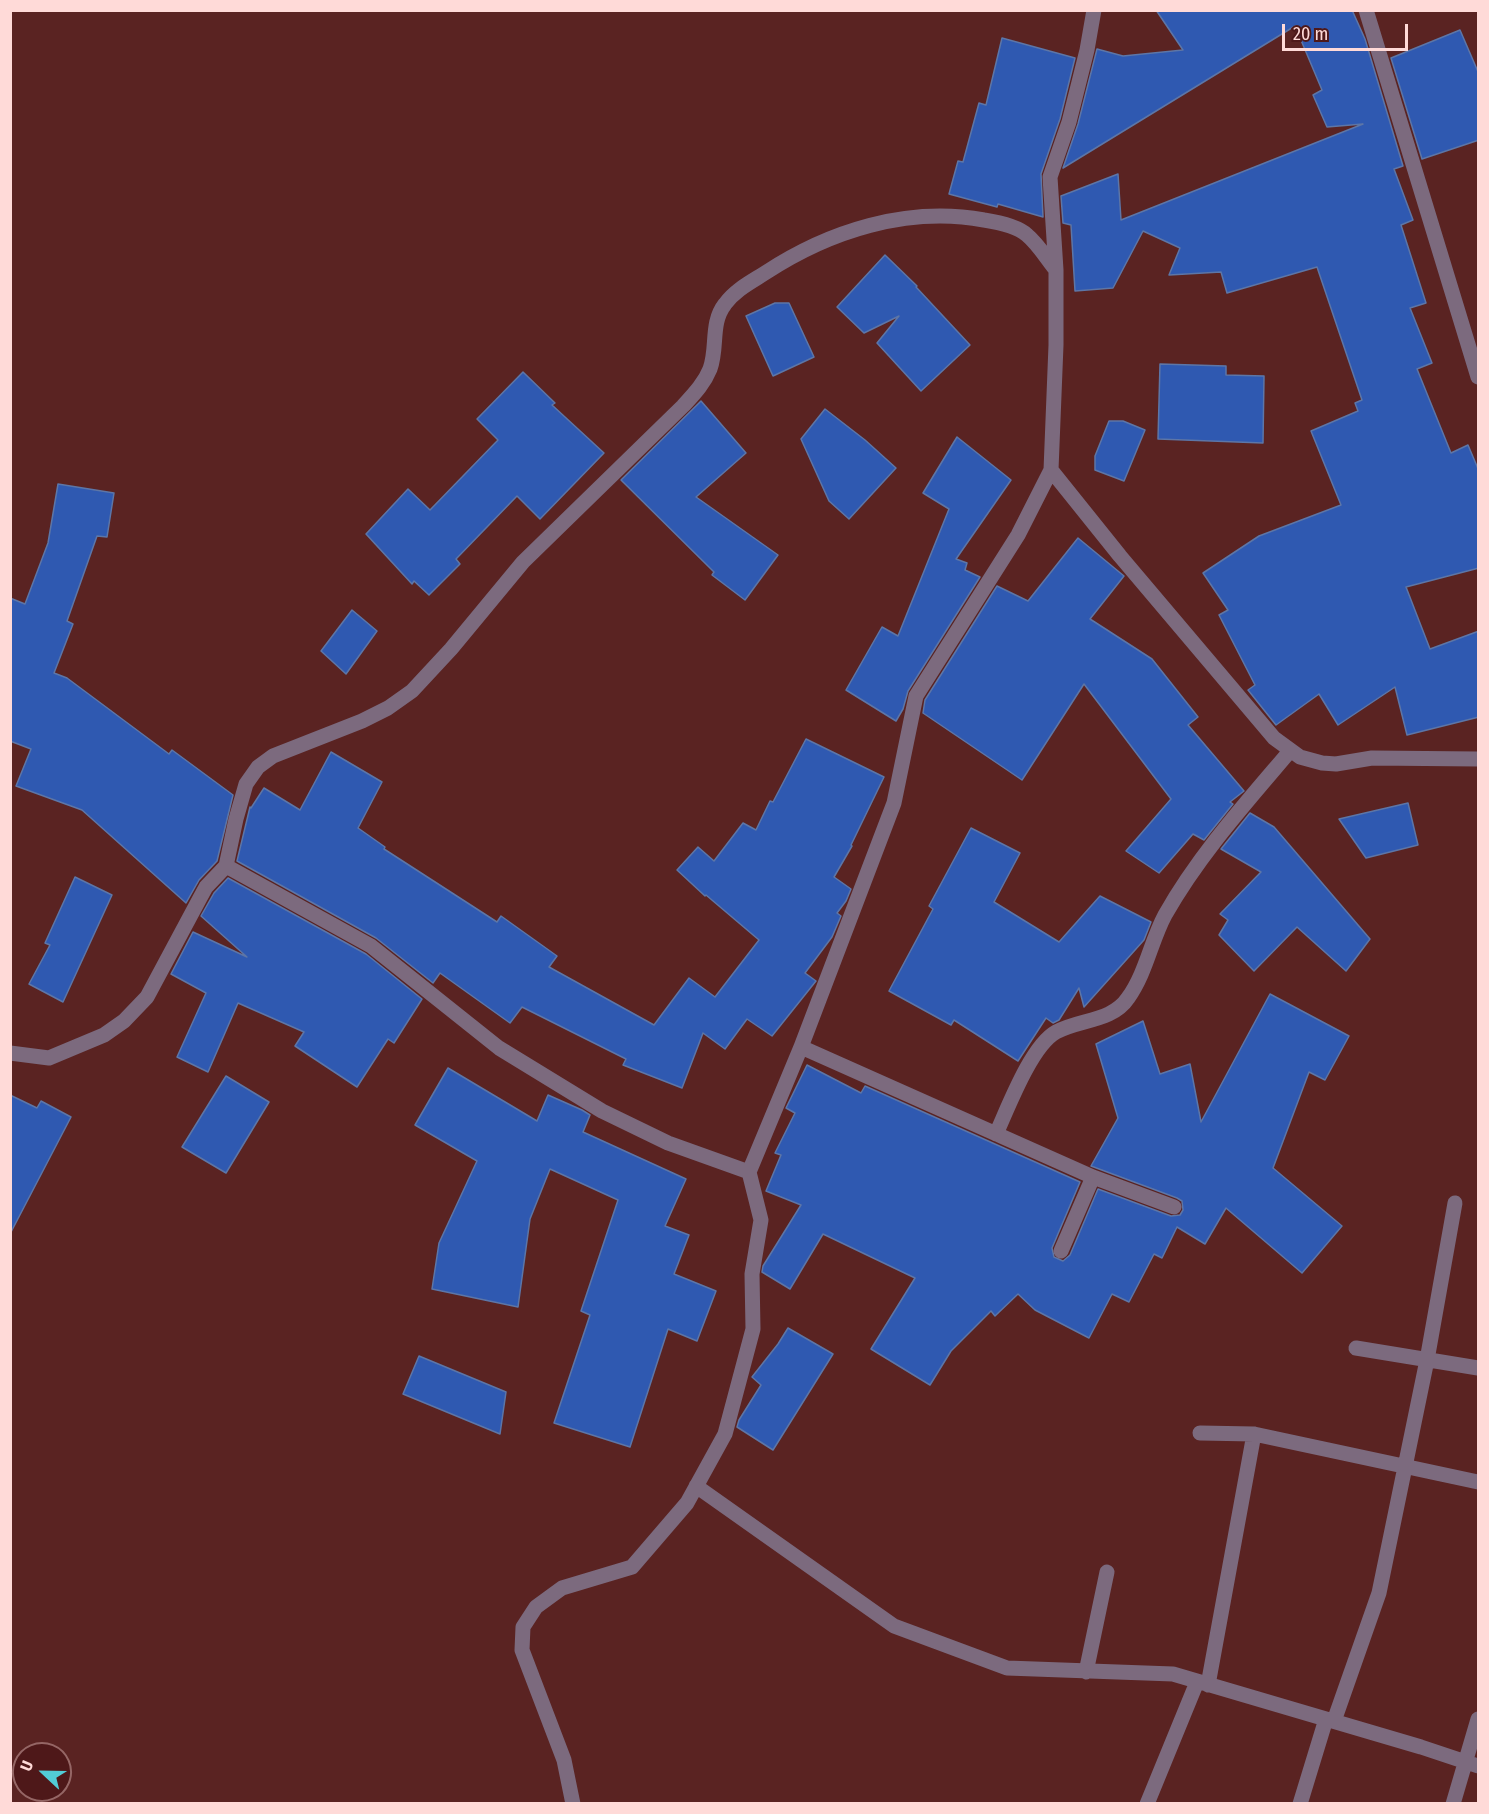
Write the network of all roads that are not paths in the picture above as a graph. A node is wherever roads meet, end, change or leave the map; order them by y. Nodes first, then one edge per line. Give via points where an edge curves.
1 (1094, 10) edge
2 (1366, 10) edge
3 (1056, 270) junction
4 (1479, 377) edge
5 (1051, 470) junction
6 (1290, 752) junction
7 (1479, 759) edge
8 (226, 866) junction
9 (801, 1047) junction
10 (10, 1053) edge
11 (996, 1134) junction
12 (749, 1172) junction
13 (1093, 1177) junction
14 (1455, 1203) dead end
15 (1174, 1207) dead end
16 (1061, 1251) dead end
17 (1356, 1348) dead end
18 (1427, 1360) junction
19 (1479, 1368) edge
20 (1200, 1433) dead end
21 (1254, 1434) junction
22 (1405, 1466) junction
23 (1479, 1482) edge
24 (696, 1486) junction
25 (1107, 1572) dead end
26 (1086, 1672) junction
27 (1203, 1684) junction
28 (1479, 1719) edge
29 (1330, 1720) junction
30 (1472, 1764) edge
31 (573, 1803) edge
32 (1147, 1803) edge
33 (1300, 1803) edge
34 (1453, 1803) edge

1 - 3 street via 1069,122 1050,177
2 - 4 street
3 - 5 street
3 - 8 street via 1026,234 997,222 920,216 835,236 794,254 737,291 718,316 711,368 702,386 523,562 412,691 362,721 273,756 258,767 246,784
5 - 6 street via 1266,729
5 - 9 street via 1018,535 916,696 894,803
6 - 7 street via 1336,764 1372,758
6 - 11 street via 1204,853 1164,916 1128,999 1117,1011 1054,1033 1022,1075
8 - 10 street via 203,893 147,997 124,1021 104,1035 49,1058
8 - 12 street via 371,946 498,1048 602,1111 668,1143
9 - 11 street
9 - 12 street
11 - 13 street
12 - 24 street via 761,1220 752,1274 753,1329 725,1434
13 - 15 street
13 - 16 street
14 - 18 street
17 - 18 street
18 - 19 street
18 - 22 street
20 - 21 street
21 - 22 street
21 - 27 street
22 - 23 street
22 - 29 street via 1379,1593
24 - 26 street via 894,1626 1007,1668
24 - 31 street via 687,1503 632,1567 562,1588 536,1607 523,1627 522,1650 564,1760
25 - 26 street
26 - 27 street via 1173,1674
27 - 29 street
27 - 32 street
28 - 30 street
29 - 30 street
29 - 33 street
30 - 34 street

